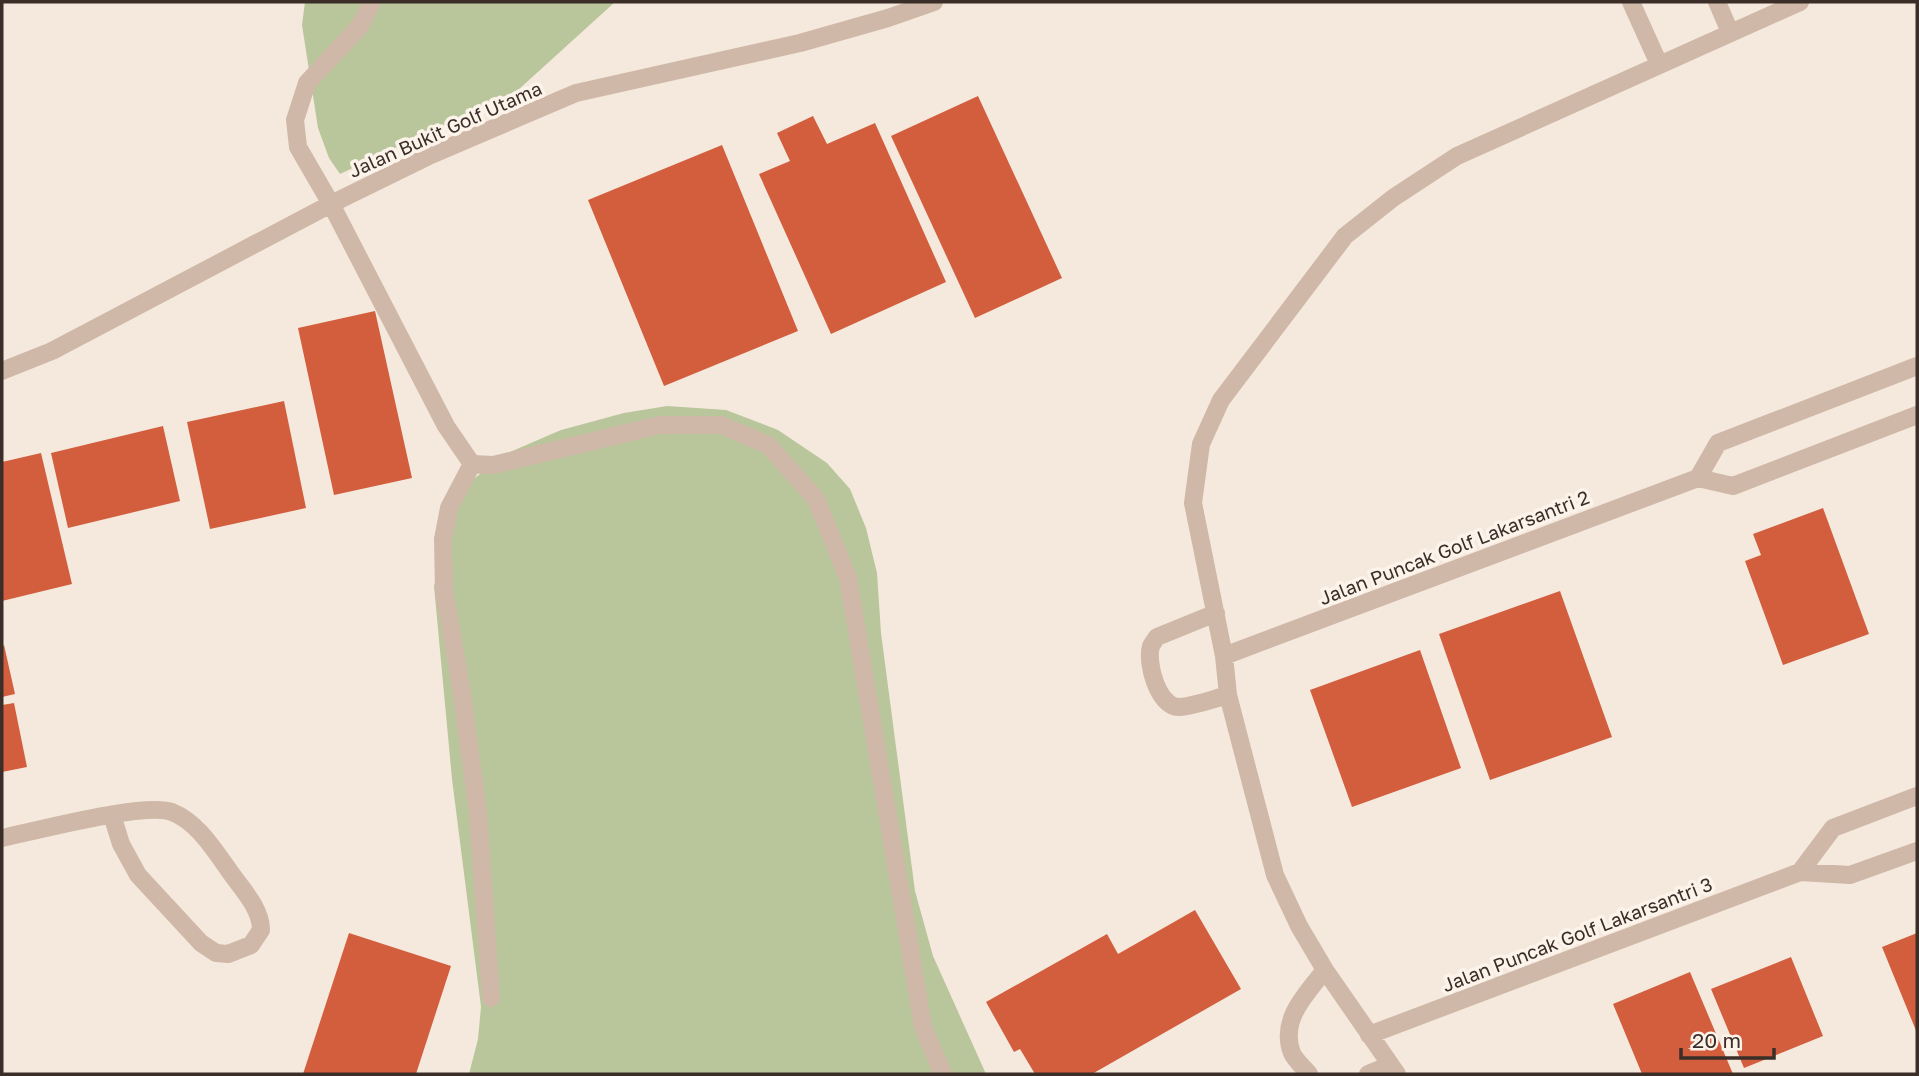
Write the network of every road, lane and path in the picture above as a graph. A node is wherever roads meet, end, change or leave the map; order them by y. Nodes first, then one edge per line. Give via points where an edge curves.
1 (372, 2) edge
2 (934, 2) edge
3 (1631, 2) edge
4 (1717, 2) edge
5 (1800, 2) edge
6 (1730, 32) junction
7 (1659, 64) junction
8 (331, 204) junction
9 (1917, 366) edge
10 (2, 372) edge
11 (1917, 415) edge
12 (472, 464) junction
13 (1698, 478) junction
14 (1216, 613) junction
15 (1224, 656) junction
16 (1228, 695) junction
17 (1917, 796) edge
18 (111, 815) junction
19 (2, 838) edge
20 (1917, 851) edge
21 (1800, 872) junction
22 (1325, 970) junction
23 (491, 998) dead end
24 (1368, 1035) junction
25 (1393, 1070) edge
26 (943, 1074) edge
27 (1309, 1074) edge
28 (1368, 1074) edge

1 - 8 street via 360,26 307,83 295,120 298,147
2 - 8 street, Jalan Bukit Golf Utama via 800,43 576,93
3 - 7 street
4 - 6 street
5 - 6 street
6 - 7 street
7 - 14 street via 1457,156 1345,236 1221,400 1201,444 1193,503
8 - 10 street, Jalan Bukit Golf Utama
8 - 12 street via 446,426
9 - 13 street via 1718,443
11 - 13 street via 1733,486
12 - 23 street via 449,508 443,539 444,591 478,813
12 - 26 street via 493,465 660,425 721,425 768,445 816,499 848,578 923,1027
13 - 15 street, Jalan Puncak Golf Lakarsantri 2
14 - 15 street
14 - 16 street via 1157,637 1150,660 1154,681 1166,702 1177,707
15 - 16 street
16 - 22 street via 1275,875
17 - 21 street via 1833,828
18 - 18 street via 152,810 169,811 185,819 211,844 258,912 261,930 251,946 228,954 216,953 201,943 138,875
18 - 19 street
20 - 21 street, Jalan Puncak Golf Lakarsantri 3 via 1850,875
21 - 24 street, Jalan Puncak Golf Lakarsantri 3
22 - 24 street
22 - 27 street via 1296,1007 1288,1032 1292,1054
24 - 25 street
25 - 28 street

